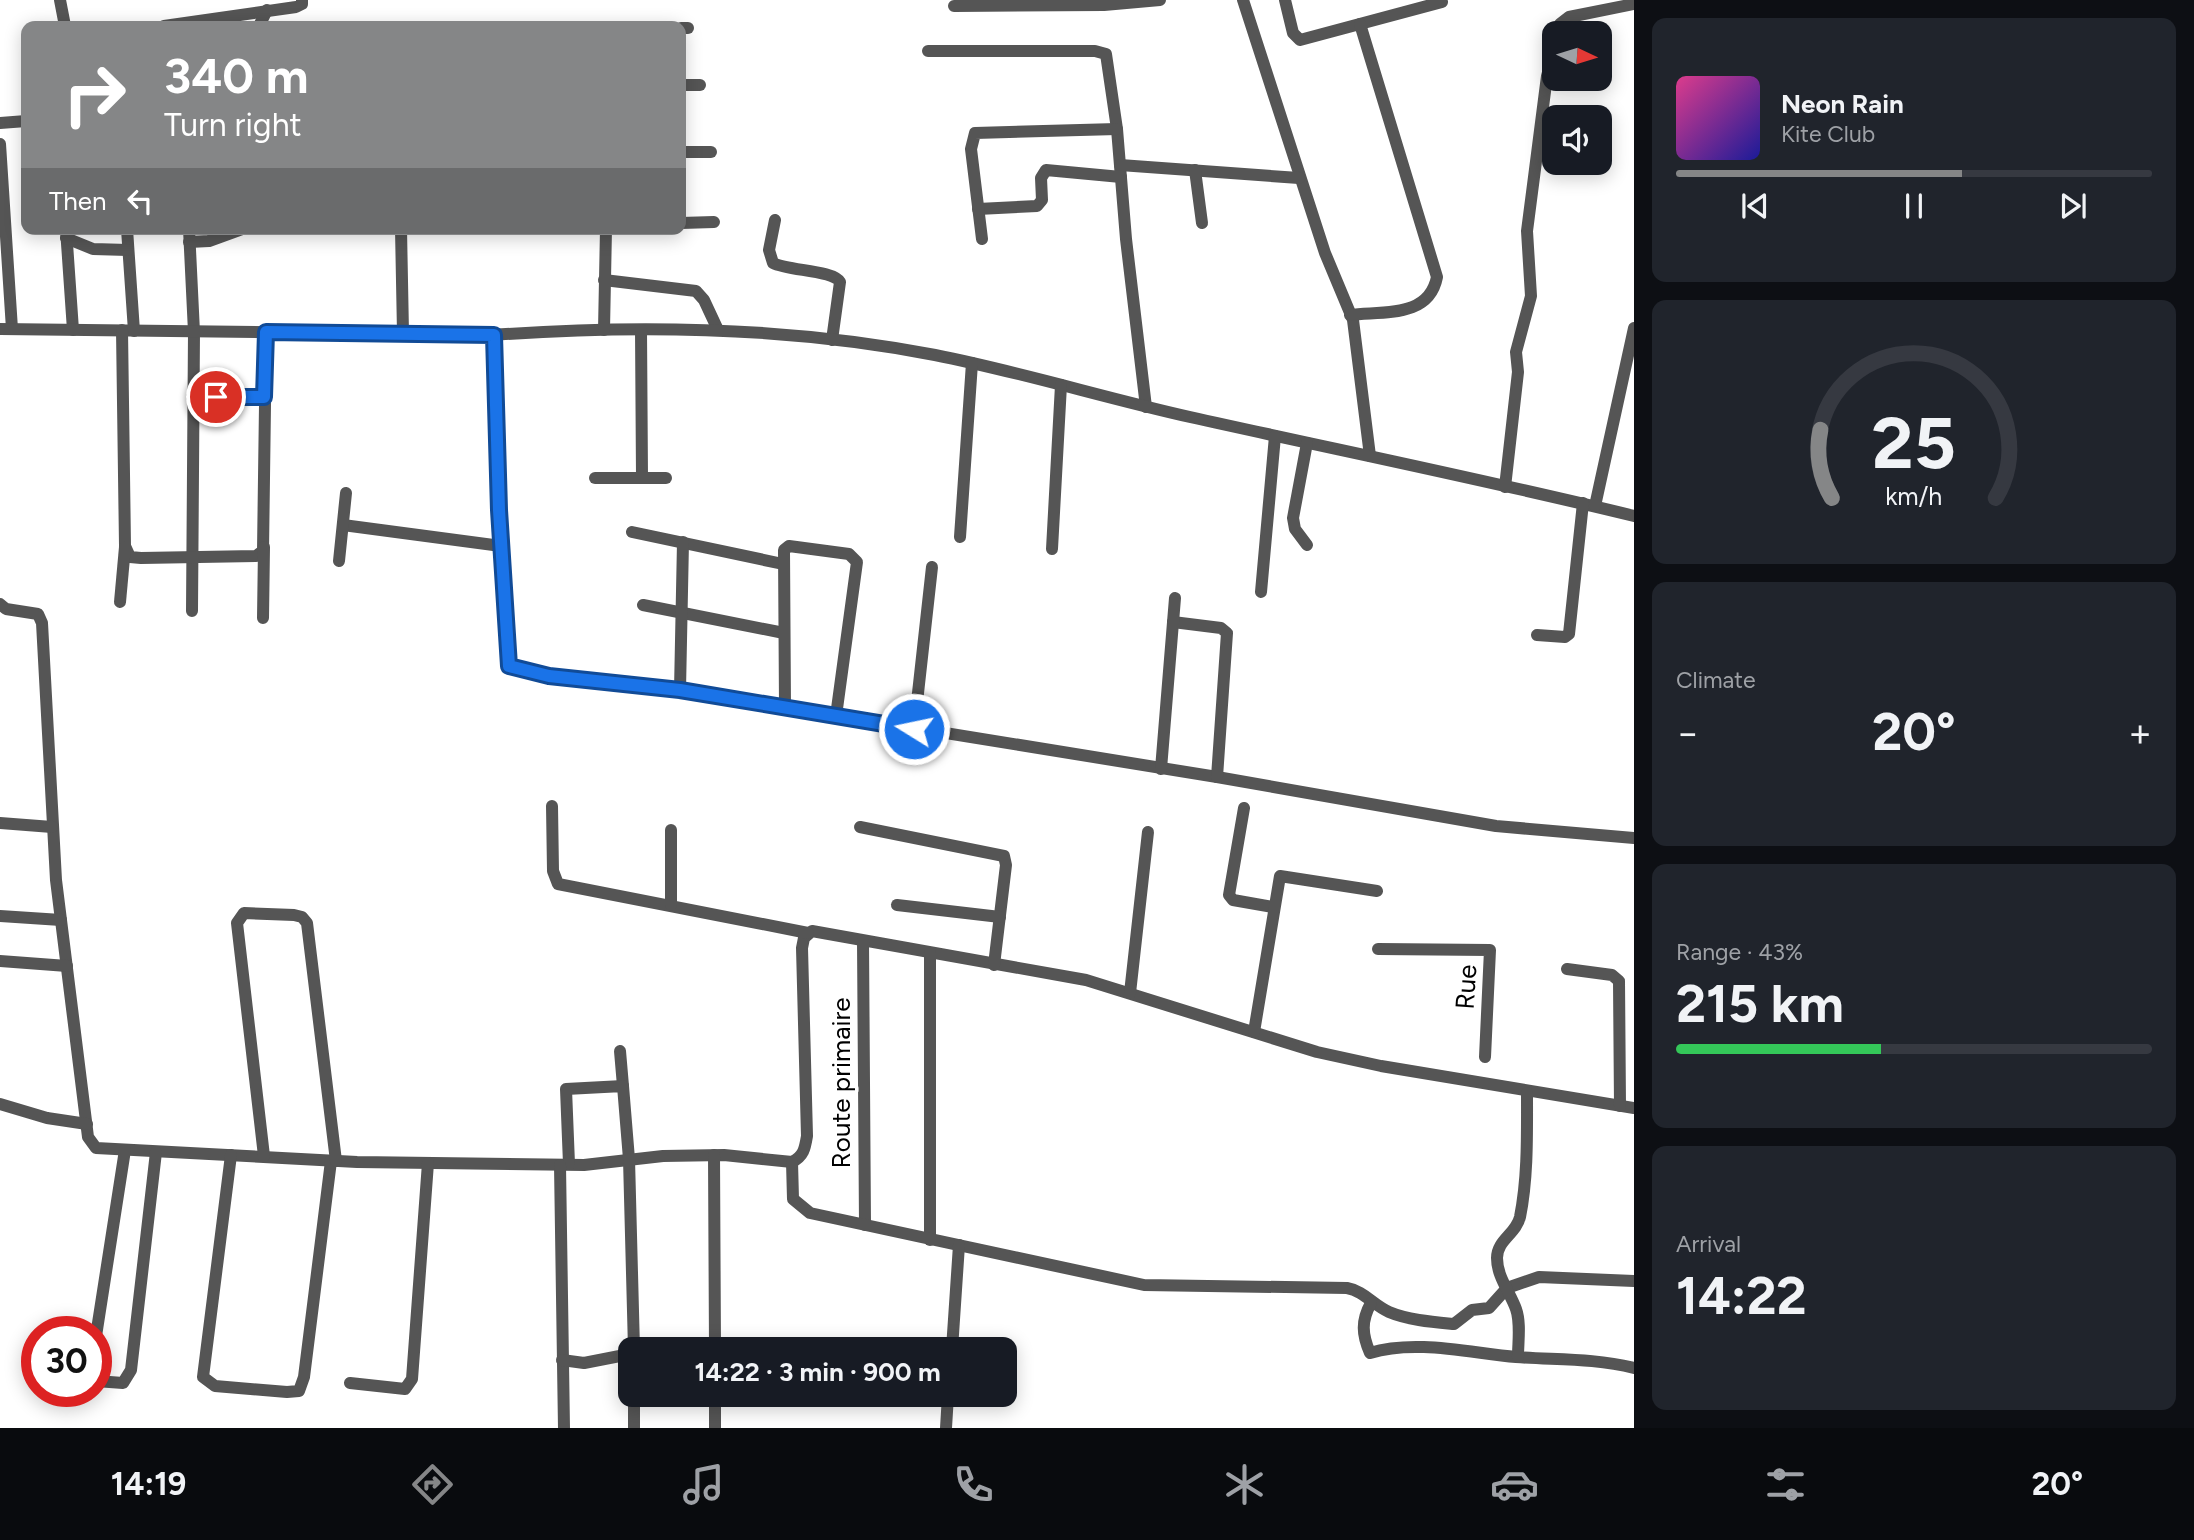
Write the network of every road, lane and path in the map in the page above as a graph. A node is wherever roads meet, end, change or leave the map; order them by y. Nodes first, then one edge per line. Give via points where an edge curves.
1 (61, 0) edge
2 (302, 0) edge
3 (1160, 0) edge
4 (1243, 0) edge
5 (1285, 0) edge
6 (1443, 2) dead end
7 (1634, 4) edge
8 (1415, 5) edge
9 (954, 6) dead end
10 (267, 10) junction
11 (64, 21) edge
12 (196, 21) edge
13 (262, 21) edge
14 (1564, 21) edge
15 (1360, 24) junction
16 (928, 51) dead end
17 (686, 85) edge
18 (700, 85) dead end
19 (1545, 91) edge
20 (21, 121) edge
21 (0, 122) edge
22 (1117, 129) junction
23 (0, 144) edge
24 (686, 152) edge
25 (711, 152) dead end
26 (1195, 170) junction
27 (1120, 171) junction
28 (1299, 178) junction
29 (978, 209) junction
30 (775, 220) dead end
31 (714, 222) dead end
32 (686, 223) edge
33 (1202, 223) dead end
34 (66, 235) edge
35 (68, 235) edge
36 (127, 235) edge
37 (226, 235) edge
38 (401, 235) edge
39 (607, 235) edge
40 (189, 236) edge
41 (982, 239) dead end
42 (128, 250) junction
43 (604, 280) junction
44 (1350, 315) junction
45 (1634, 328) edge
46 (6, 329) edge
47 (73, 330) junction
48 (128, 330) junction
49 (604, 330) junction
50 (641, 330) junction
51 (718, 330) junction
52 (194, 332) junction
53 (266, 332) junction
54 (403, 333) junction
55 (494, 335) junction
56 (832, 340) junction
57 (972, 363) junction
58 (1061, 385) junction
59 (192, 397) junction
60 (264, 397) junction
61 (1146, 407) junction
62 (1275, 436) junction
63 (1307, 443) junction
64 (1370, 456) junction
65 (642, 477) junction
66 (595, 478) dead end
67 (666, 478) dead end
68 (1505, 487) junction
69 (346, 493) dead end
70 (1589, 505) junction
71 (1634, 516) edge
72 (343, 525) junction
73 (632, 532) dead end
74 (960, 537) dead end
75 (683, 542) junction
76 (264, 543) junction
77 (1307, 545) dead end
78 (125, 546) junction
79 (501, 546) junction
80 (1052, 549) dead end
81 (194, 557) junction
82 (339, 561) dead end
83 (783, 564) junction
84 (932, 566) dead end
85 (1261, 592) dead end
86 (1175, 598) dead end
87 (120, 602) dead end
88 (0, 604) edge
89 (643, 605) dead end
90 (192, 611) dead end
91 (681, 612) junction
92 (263, 618) dead end
93 (1173, 622) junction
94 (784, 633) junction
95 (1537, 635) dead end
96 (680, 690) junction
97 (785, 707) junction
98 (836, 716) junction
99 (914, 729) junction
100 (1161, 769) junction
101 (1217, 777) junction
102 (552, 806) dead end
103 (1244, 808) dead end
104 (0, 823) edge
105 (52, 827) junction
106 (860, 827) dead end
107 (671, 830) dead end
108 (1147, 832) dead end
109 (1634, 838) edge
110 (1377, 891) dead end
111 (671, 905) junction
112 (897, 905) dead end
113 (1273, 907) junction
114 (0, 916) edge
115 (1000, 917) junction
116 (61, 920) junction
117 (808, 933) junction
118 (863, 941) junction
119 (1378, 949) dead end
120 (930, 953) junction
121 (0, 961) edge
122 (995, 965) junction
123 (67, 966) junction
124 (1567, 969) dead end
125 (1130, 993) junction
126 (1254, 1032) junction
127 (620, 1051) dead end
128 (1485, 1057) dead end
129 (623, 1086) junction
130 (1527, 1093) junction
131 (0, 1104) edge
132 (1620, 1106) junction
133 (1634, 1108) edge
134 (87, 1124) junction
135 (125, 1150) junction
136 (156, 1152) junction
137 (231, 1155) junction
138 (714, 1155) junction
139 (264, 1156) junction
140 (629, 1159) junction
141 (333, 1161) junction
142 (792, 1162) junction
143 (428, 1163) junction
144 (565, 1165) junction
145 (865, 1225) junction
146 (930, 1240) junction
147 (960, 1245) junction
148 (1634, 1281) edge
149 (1507, 1288) junction
150 (1371, 1303) junction
151 (99, 1316) edge
152 (634, 1337) edge
153 (715, 1337) edge
154 (953, 1337) edge
155 (618, 1356) edge
156 (1518, 1357) junction
157 (562, 1360) junction
158 (1634, 1367) edge
159 (112, 1382) edge
160 (350, 1382) dead end
161 (634, 1407) edge
162 (715, 1407) edge
163 (947, 1407) edge
164 (564, 1428) edge
165 (634, 1428) edge
166 (715, 1428) edge
167 (946, 1428) edge

1 - 11 street
2 - 10 street via 296,7
3 - 9 street
4 - 28 street
5 - 15 street via 1293,33 1300,40
6 - 8 street
7 - 14 street
8 - 15 street
10 - 12 street
10 - 13 street
15 - 44 street via 1437,277 1430,298 1416,307
16 - 22 street via 1101,51 1108,60
17 - 18 street
19 - 68 street via 1527,231 1531,296 1516,352 1518,372
20 - 21 street
22 - 27 street
22 - 29 street via 975,133 971,149
23 - 46 street
24 - 25 street
26 - 27 street
26 - 28 street
26 - 33 street
27 - 29 street via 1046,170 1037,206
27 - 61 street
28 - 44 street
29 - 41 street
30 - 56 street via 769,250 773,262 831,275 840,282
31 - 32 street
34 - 47 street
35 - 42 street via 93,249
36 - 42 street
37 - 40 street via 209,241
38 - 54 street
39 - 43 street
40 - 52 street
42 - 48 street
43 - 49 street
43 - 51 street via 696,291
44 - 64 street
45 - 70 street
46 - 47 street
47 - 48 street
48 - 52 street
48 - 78 street
49 - 50 street
49 - 55 street
50 - 51 street
50 - 65 street
51 - 56 street
52 - 53 street
52 - 59 street
53 - 54 street
53 - 60 street
54 - 55 street
55 - 79 street
56 - 57 street
57 - 58 street
57 - 74 street
58 - 61 street
58 - 80 street
59 - 60 street
59 - 81 street
60 - 76 street
61 - 62 street
62 - 63 street
62 - 85 street
63 - 64 street
63 - 77 street via 1293,518
64 - 68 street
65 - 66 street
65 - 67 street
68 - 70 street
69 - 72 street
70 - 71 street
70 - 95 street via 1569,635
72 - 79 street
72 - 82 street
73 - 75 street
75 - 83 street
75 - 91 street
76 - 81 street via 260,555
76 - 92 street
78 - 81 street via 128,555 136,558
78 - 87 street
79 - 96 street via 509,666 549,676
81 - 90 street
83 - 94 street
83 - 98 street via 789,546 856,558
84 - 99 street
86 - 93 street
88 - 105 street via 41,617
89 - 91 street
91 - 94 street
91 - 96 street
93 - 100 street
93 - 101 street via 1221,628 1227,633
94 - 97 street
96 - 97 street
97 - 98 street
98 - 99 street
99 - 100 street
100 - 101 street
101 - 109 street via 1496,827
102 - 111 street via 553,872 558,884
103 - 113 street via 1228,895 1233,900
104 - 105 street
105 - 116 street
106 - 115 street via 1004,856
107 - 111 street
108 - 125 street
110 - 113 street via 1286,876 1279,879
111 - 117 street
112 - 115 street
113 - 126 street
114 - 116 street
115 - 122 street
116 - 123 street
117 - 118 street via 819,931
117 - 142 street via 802,948 807,1136 805,1149
118 - 120 street
118 - 145 street, Route primaire
119 - 128 street, Rue via 1490,950
120 - 122 street
120 - 146 street
121 - 123 street
122 - 125 street via 1063,974
123 - 134 street
124 - 132 street via 1612,975 1619,981
125 - 126 street
126 - 130 street via 1317,1052
127 - 129 street
129 - 140 street
129 - 144 street via 566,1089
130 - 132 street
130 - 149 street via 1527,1159 1519,1218 1497,1255
131 - 134 street
132 - 133 street
134 - 135 street via 92,1146
135 - 136 street
135 - 151 street
136 - 137 street
136 - 159 street via 131,1370 123,1383
137 - 139 street
137 - 141 street via 203,1377 215,1386 287,1392 299,1391 304,1377
138 - 140 street
138 - 142 street
138 - 153 street
139 - 141 street
139 - 141 street via 237,923 244,913 294,915 307,923
140 - 144 street
140 - 152 street
141 - 143 street
142 - 145 street via 793,1199 799,1208
143 - 144 street
143 - 160 street via 412,1379 405,1389
144 - 157 street
145 - 146 street
146 - 147 street
147 - 150 street via 1144,1285 1347,1288 1359,1290
147 - 154 street
148 - 149 street via 1539,1277
149 - 150 street via 1489,1308 1472,1310 1454,1324 1391,1313
149 - 156 street via 1517,1311
150 - 156 street via 1363,1317 1370,1353 1444,1349
155 - 157 street via 584,1363
156 - 158 street via 1603,1360
157 - 164 street
161 - 165 street
162 - 166 street
163 - 167 street

